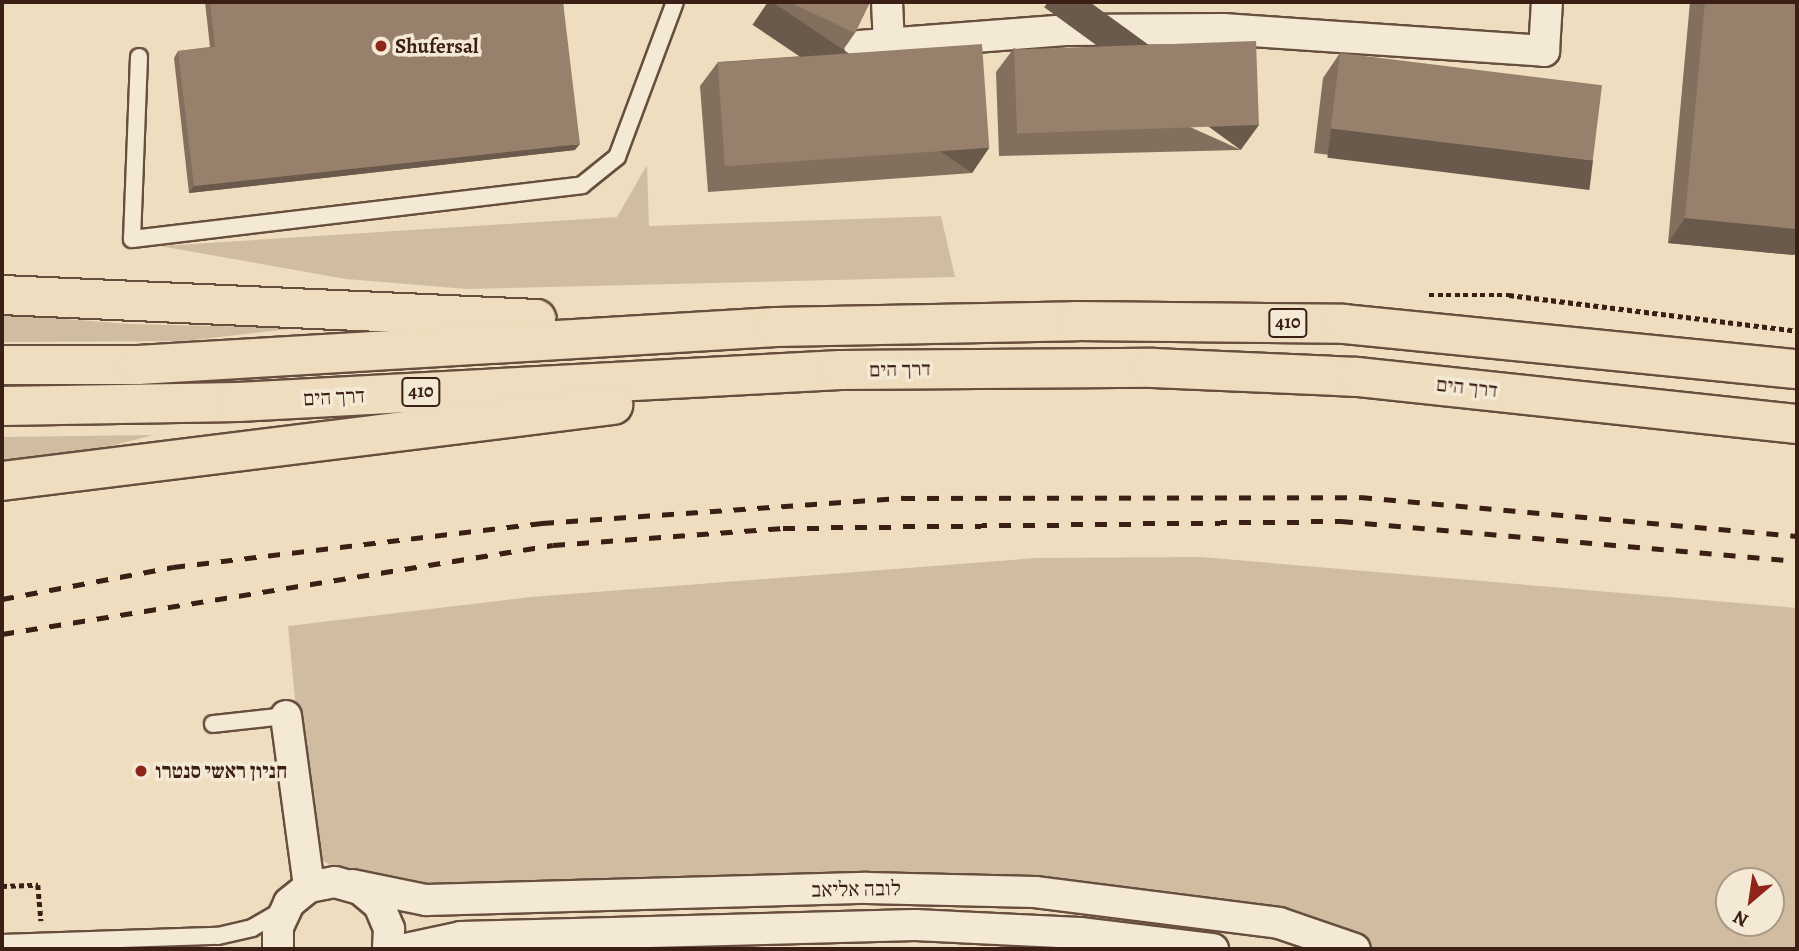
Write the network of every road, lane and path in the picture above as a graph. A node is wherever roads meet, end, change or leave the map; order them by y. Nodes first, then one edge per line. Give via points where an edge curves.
1 (675, 2) edge
2 (887, 2) edge
3 (1547, 2) edge
4 (889, 44) junction
5 (859, 46) edge
6 (139, 57) dead end
7 (2, 295) edge
8 (776, 327) junction
9 (2, 365) edge
10 (1797, 369) edge
11 (840, 370) junction
12 (2, 406) edge
13 (1797, 424) edge
14 (2, 481) edge
15 (286, 716) joint
16 (213, 724) dead end
17 (352, 885) junction
18 (2, 886) edge
19 (300, 895) junction
20 (42, 942) junction
21 (2, 943) edge
22 (278, 949) edge
23 (388, 949) edge
24 (406, 949) edge
25 (1213, 949) edge
26 (1355, 949) edge

1 - 6 lane via 617,157 582,185 132,239
2 - 4 street
3 - 4 street via 1544,51 1300,29 1065,30
4 - 5 street
7 - 8 main road via 134,304
8 - 9 main road, דרך הים / 410 via 138,365
8 - 10 main road, דרך הים / 410 via 978,321 1344,324
11 - 12 main road, דרך הים / 410 via 239,402
11 - 13 main road, דרך הים / 410 via 1153,368 1357,377
11 - 14 main road via 596,407
15 - 16 lane
15 - 19 street
17 - 19 street, לובה אליאב
17 - 23 street via 383,912
17 - 26 street, לובה אליאב via 426,900 867,888 1035,892 1279,923
18 - 20 path via 38,885
19 - 20 lane via 267,921 231,934
19 - 22 street via 278,927
20 - 21 lane
24 - 25 street, לובה אליאב via 461,937 915,925 1080,933

